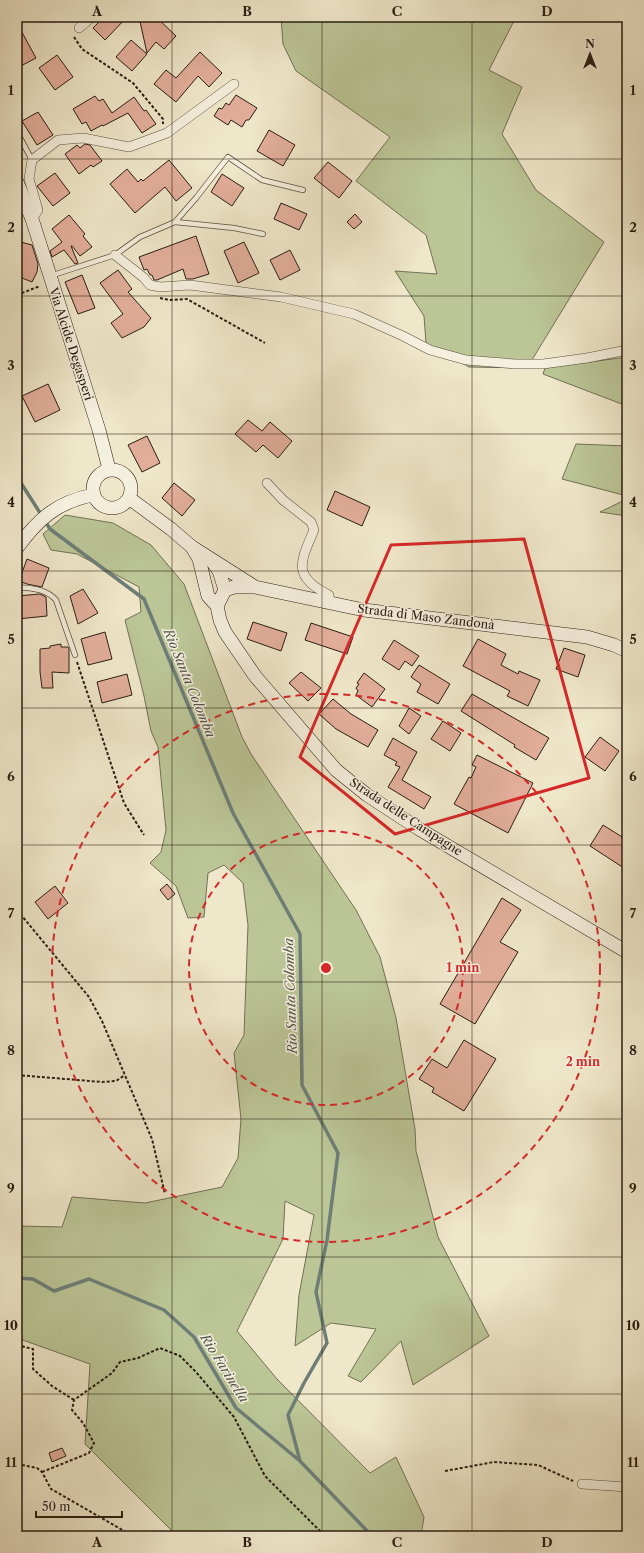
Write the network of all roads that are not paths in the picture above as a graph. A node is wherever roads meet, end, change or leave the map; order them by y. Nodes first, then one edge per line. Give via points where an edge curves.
1 (92, 17) edge
2 (79, 28) road end
3 (234, 84) dead end
4 (17, 132) edge
5 (32, 160) junction
6 (17, 182) edge
7 (303, 190) dead end
8 (32, 219) junction
9 (175, 222) junction
10 (263, 234) dead end
11 (115, 255) junction
12 (50, 276) junction
13 (627, 350) edge
14 (110, 469) junction
15 (267, 483) dead end
16 (93, 495) junction
17 (129, 498) junction
18 (192, 547) junction
19 (17, 548) edge
20 (211, 560) junction
21 (203, 574) junction
22 (17, 588) edge
23 (255, 588) junction
24 (226, 590) junction
25 (330, 604) junction
26 (217, 606) junction
27 (627, 651) edge
28 (75, 655) road end
29 (627, 952) edge
30 (582, 1484) road end
31 (627, 1487) edge

1 - 2 street
3 - 5 street via 167,133 129,147 83,138 58,140
4 - 5 lane
5 - 8 street, Via Alcide Degasperi via 29,179 38,210
6 - 8 street, Via Alcide Degasperi
7 - 9 lane via 262,180 228,157
8 - 12 street, Via Alcide Degasperi
9 - 10 lane via 234,228
9 - 11 lane via 140,237
11 - 12 lane
11 - 13 street via 150,285 190,285 281,296 354,314 430,350 466,360 543,364
12 - 14 street, Via Alcide Degasperi
14 - 16 street via 101,472 95,478
14 - 17 street via 120,471 128,477 132,487
15 - 25 street via 313,526 302,570 308,582 329,595
16 - 17 street via 98,503 115,508
16 - 19 street via 56,509 36,523
17 - 18 street
18 - 20 street
18 - 21 street
20 - 23 street
20 - 24 street
21 - 24 street
21 - 26 street via 208,596
22 - 28 lane via 40,590 56,600
23 - 24 street, Strada di Maso Zandonà via 234,587
23 - 25 street, Strada di Maso Zandonà
24 - 26 street
25 - 27 street, Strada di Maso Zandonà via 587,637
26 - 29 street, Strada delle Campagne via 225,632 255,676 336,770 367,795 419,828
30 - 31 street

